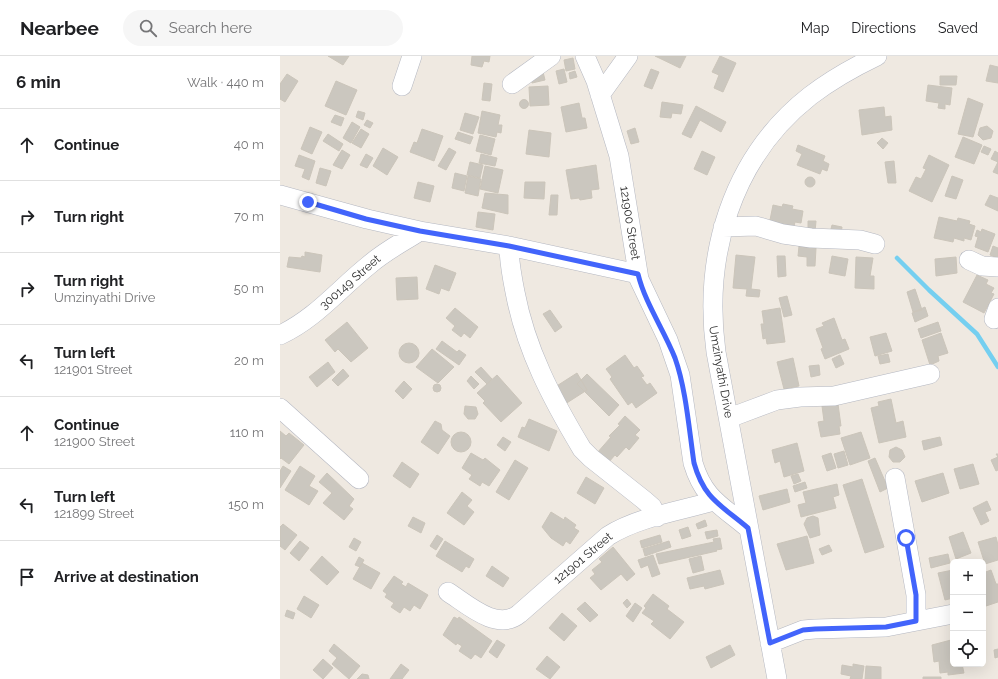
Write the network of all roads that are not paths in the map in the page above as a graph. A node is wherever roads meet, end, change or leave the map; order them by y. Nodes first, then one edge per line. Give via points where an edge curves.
1 (412, 56) edge
2 (551, 56) edge
3 (586, 56) edge
4 (628, 56) edge
5 (877, 56) edge
6 (512, 84) dead end
7 (402, 86) dead end
8 (600, 95) junction
9 (280, 194) edge
10 (723, 227) junction
11 (420, 231) junction
12 (875, 244) dead end
13 (509, 246) junction
14 (969, 260) dead end
15 (998, 267) edge
16 (638, 274) junction
17 (280, 335) edge
18 (930, 374) dead end
19 (280, 408) edge
20 (729, 418) junction
21 (894, 478) dead end
22 (358, 479) dead end
23 (714, 501) junction
24 (657, 517) junction
25 (748, 528) junction
26 (448, 592) dead end
27 (950, 615) edge
28 (916, 621) junction
29 (770, 643) junction
30 (777, 679) edge

1 - 7 street
2 - 6 street
3 - 8 street, 121900 Street
4 - 8 street
5 - 10 street, Umzinyathi Drive via 828,83 790,115 769,138 750,166
8 - 16 street, 121900 Street via 619,156
9 - 11 street via 366,219
10 - 12 street via 756,226 783,234 860,240
10 - 20 street, Umzinyathi Drive via 715,267 712,313 716,352
11 - 13 street
11 - 17 street, 300149 Street via 368,265 308,319
13 - 16 street
13 - 24 street via 511,273 521,322 544,382 582,449 652,507
14 - 15 street via 982,266
16 - 23 street, 121900 Street via 641,286 675,359 680,375 694,463 702,487
18 - 20 street via 834,396 777,400
19 - 22 street
20 - 25 street, Umzinyathi Drive
21 - 28 street via 916,595
23 - 24 street, 121901 Street
23 - 25 street
24 - 26 street, 121901 Street via 618,529 608,536 513,618 504,621 490,618
25 - 29 street, Umzinyathi Drive
27 - 28 street
28 - 29 street via 886,627 803,630
29 - 30 street, Umzinyathi Drive

